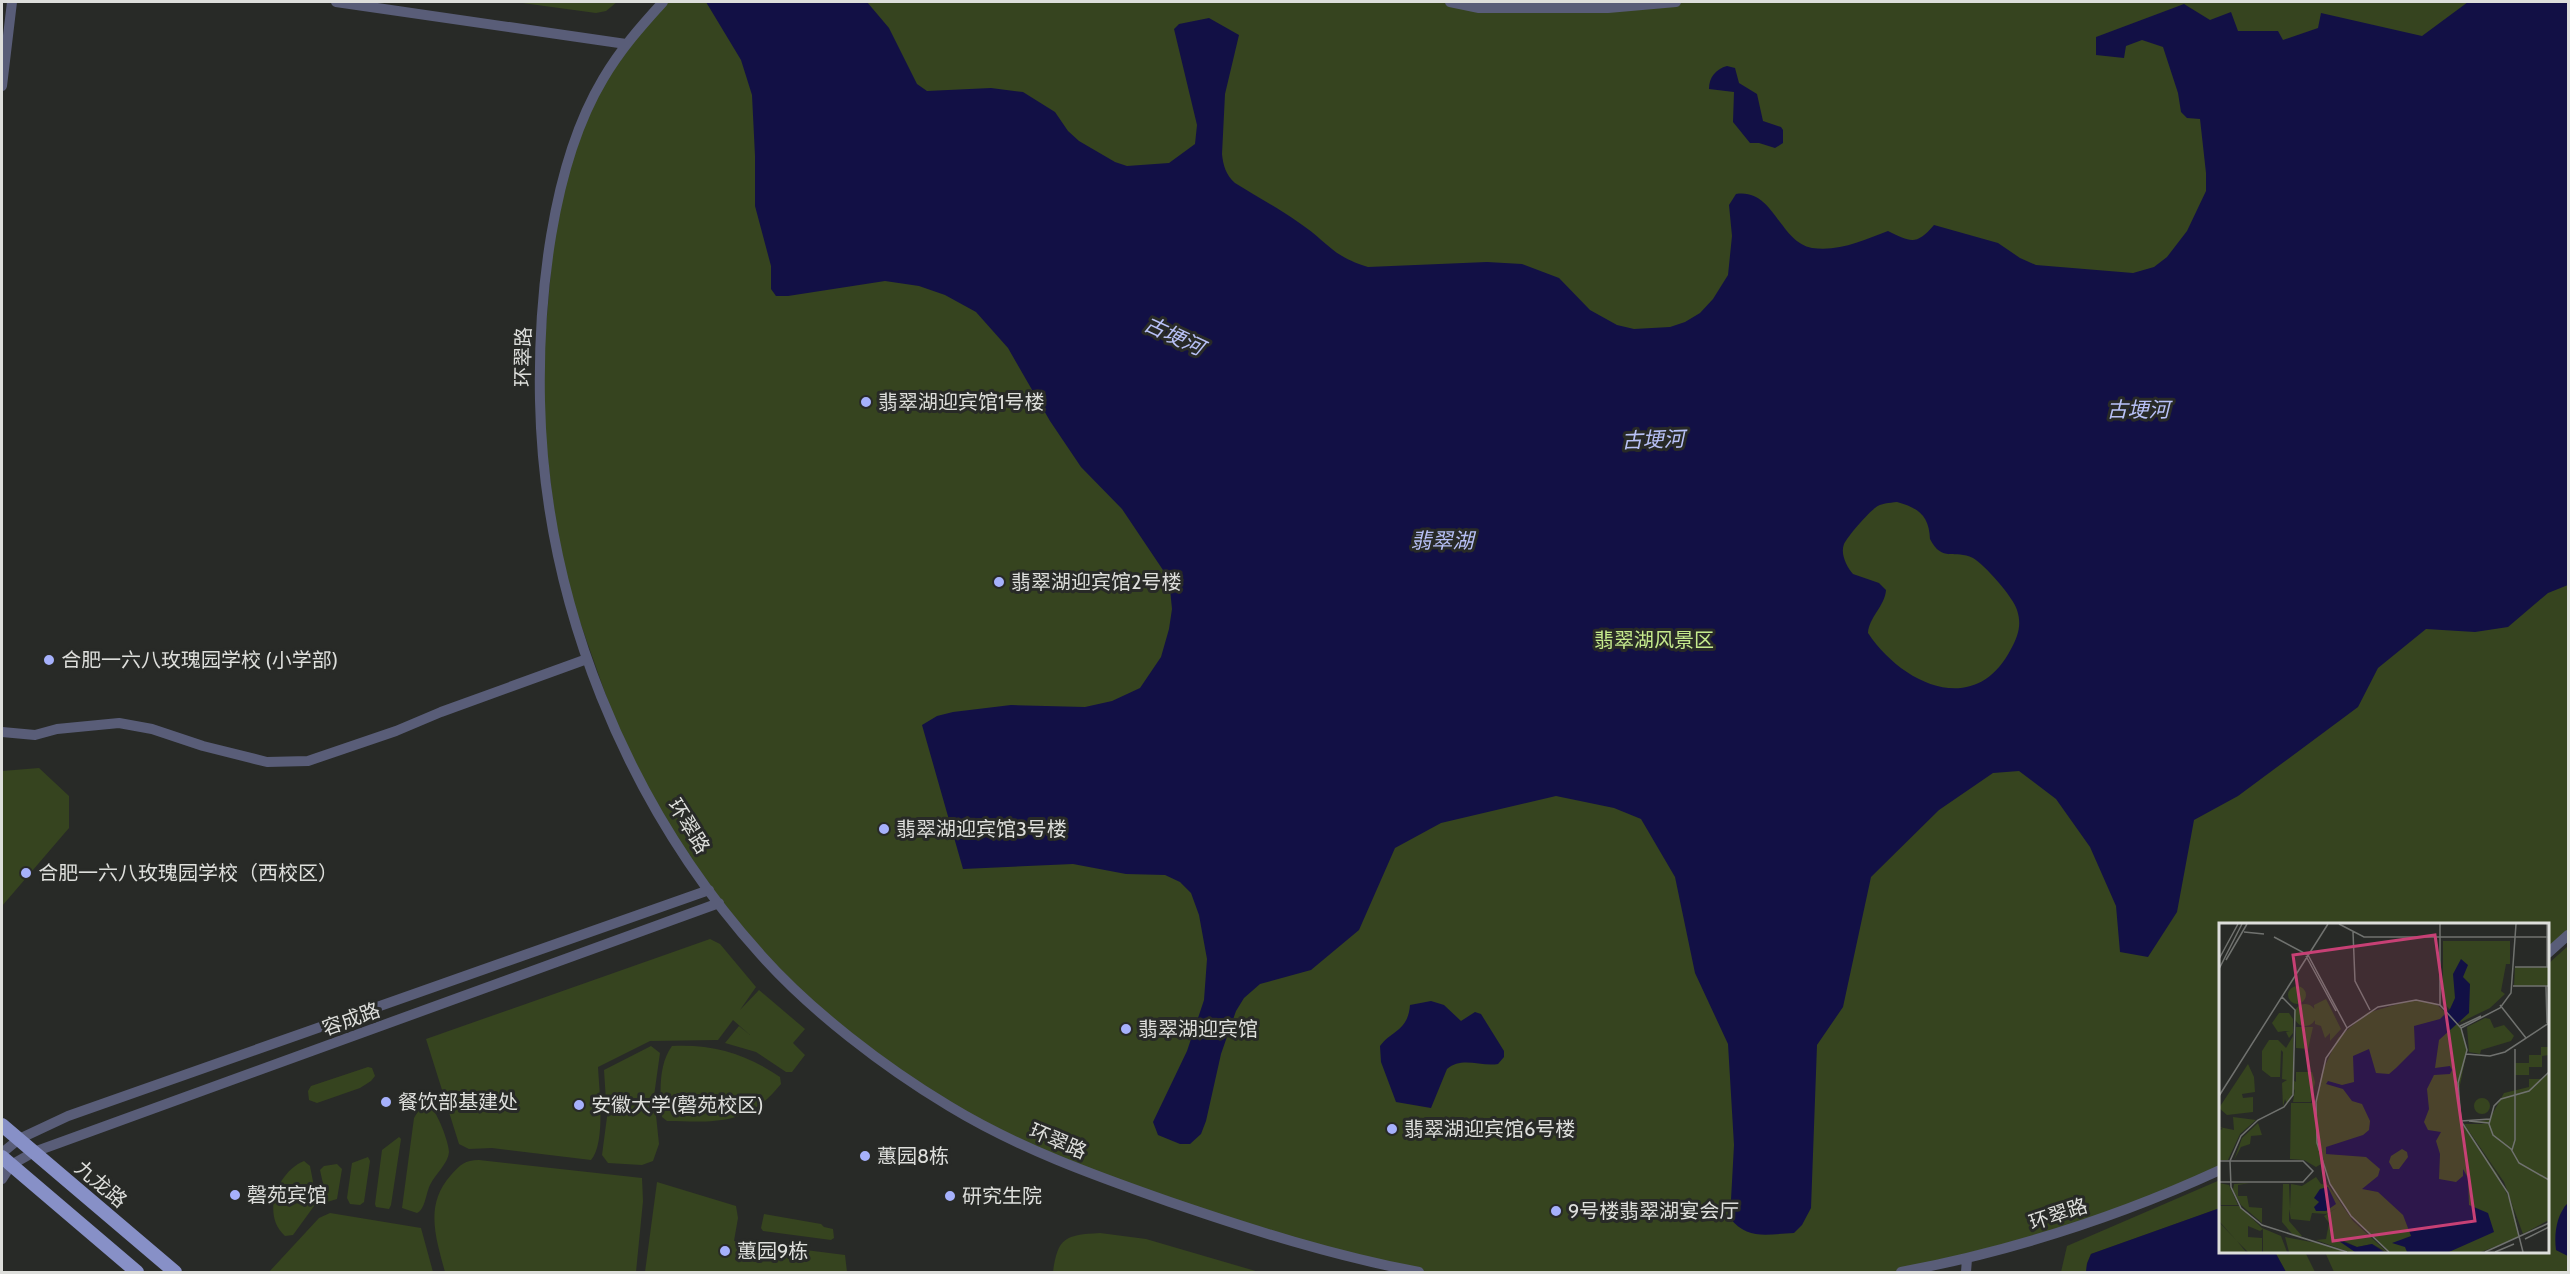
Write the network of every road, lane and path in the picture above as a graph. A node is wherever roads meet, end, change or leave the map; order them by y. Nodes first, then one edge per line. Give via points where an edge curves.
1 (12, 2) edge
2 (336, 2) edge
3 (663, 2) edge
4 (1450, 2) edge
5 (1673, 2) edge
6 (626, 44) junction
7 (2, 86) edge
8 (588, 659) junction
9 (2, 732) edge
10 (709, 890) junction
11 (719, 903) junction
12 (2568, 935) edge
13 (2549, 951) edge
14 (2, 1125) edge
15 (19, 1139) junction
16 (34, 1152) junction
17 (5, 1158) edge
18 (2219, 1170) edge
19 (2, 1179) edge
20 (1967, 1259) junction
21 (1925, 1270) edge
22 (137, 1272) edge
23 (175, 1272) edge
24 (1419, 1272) edge
25 (1901, 1272) edge
26 (1966, 1272) edge

1 - 7 street
2 - 6 street
3 - 6 street, 环翠路
4 - 5 street via 1479,8 1608,8
6 - 8 street, 环翠路 via 601,82 574,142 551,242 541,325 540,412 548,497 565,587
8 - 9 street via 308,761 267,762 119,723 35,735
8 - 10 street, 环翠路 via 638,776
10 - 11 street, 环翠路
10 - 15 street, 容成路 via 68,1116
11 - 16 street, 容成路
11 - 24 street, 环翠路 via 783,978 843,1030 919,1087 975,1121 1071,1167 1205,1214 1321,1250
12 - 13 street
14 - 15 main road, 九龙路
15 - 16 main road, 九龙路
15 - 17 street, 容成路
16 - 17 street, 容成路
16 - 23 main road, 九龙路
17 - 19 street, 容成路
17 - 22 main road
18 - 20 street, 环翠路 via 2116,1214
20 - 21 street, 环翠路
20 - 26 street
21 - 25 street, 环翠路

